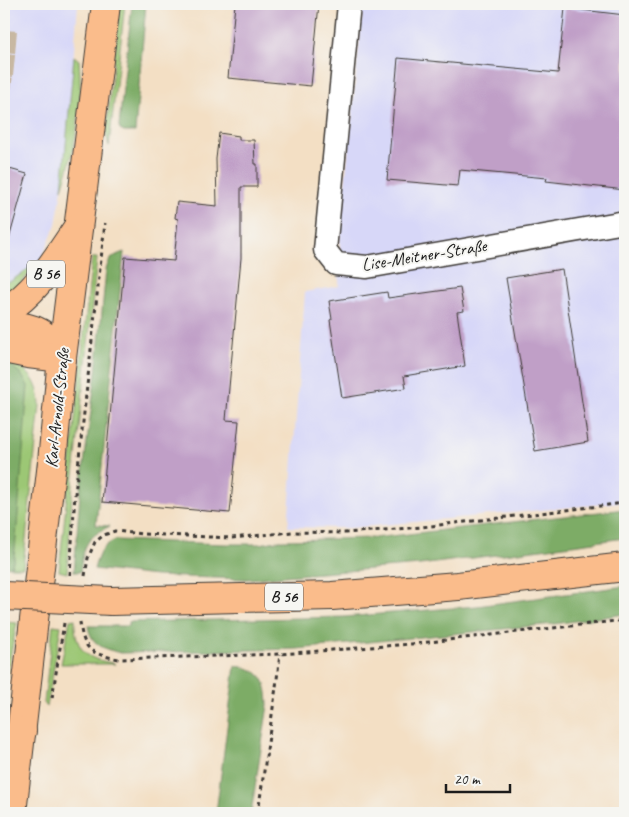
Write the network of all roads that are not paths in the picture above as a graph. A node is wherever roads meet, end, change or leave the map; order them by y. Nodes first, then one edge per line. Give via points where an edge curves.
1 (106, 4) edge
2 (349, 4) edge
3 (625, 222) edge
4 (78, 227) junction
5 (4, 312) edge
6 (4, 324) edge
7 (4, 349) edge
8 (62, 358) junction
9 (625, 567) edge
10 (4, 596) edge
11 (22, 731) junction
12 (4, 760) edge
13 (12, 813) edge

1 - 4 main road, Karl-Arnold-Straße
2 - 3 street, Lise-Meitner-Straße via 325,250 336,264 366,267
4 - 5 main road, B 56 via 37,286
4 - 8 main road, Karl-Arnold-Straße
6 - 8 main road via 37,329 52,342
7 - 8 main road
8 - 11 main road, Karl-Arnold-Straße
9 - 10 main road, B 56, bridge via 332,596 110,601
11 - 12 main road
11 - 13 main road, Karl-Arnold-Straße

